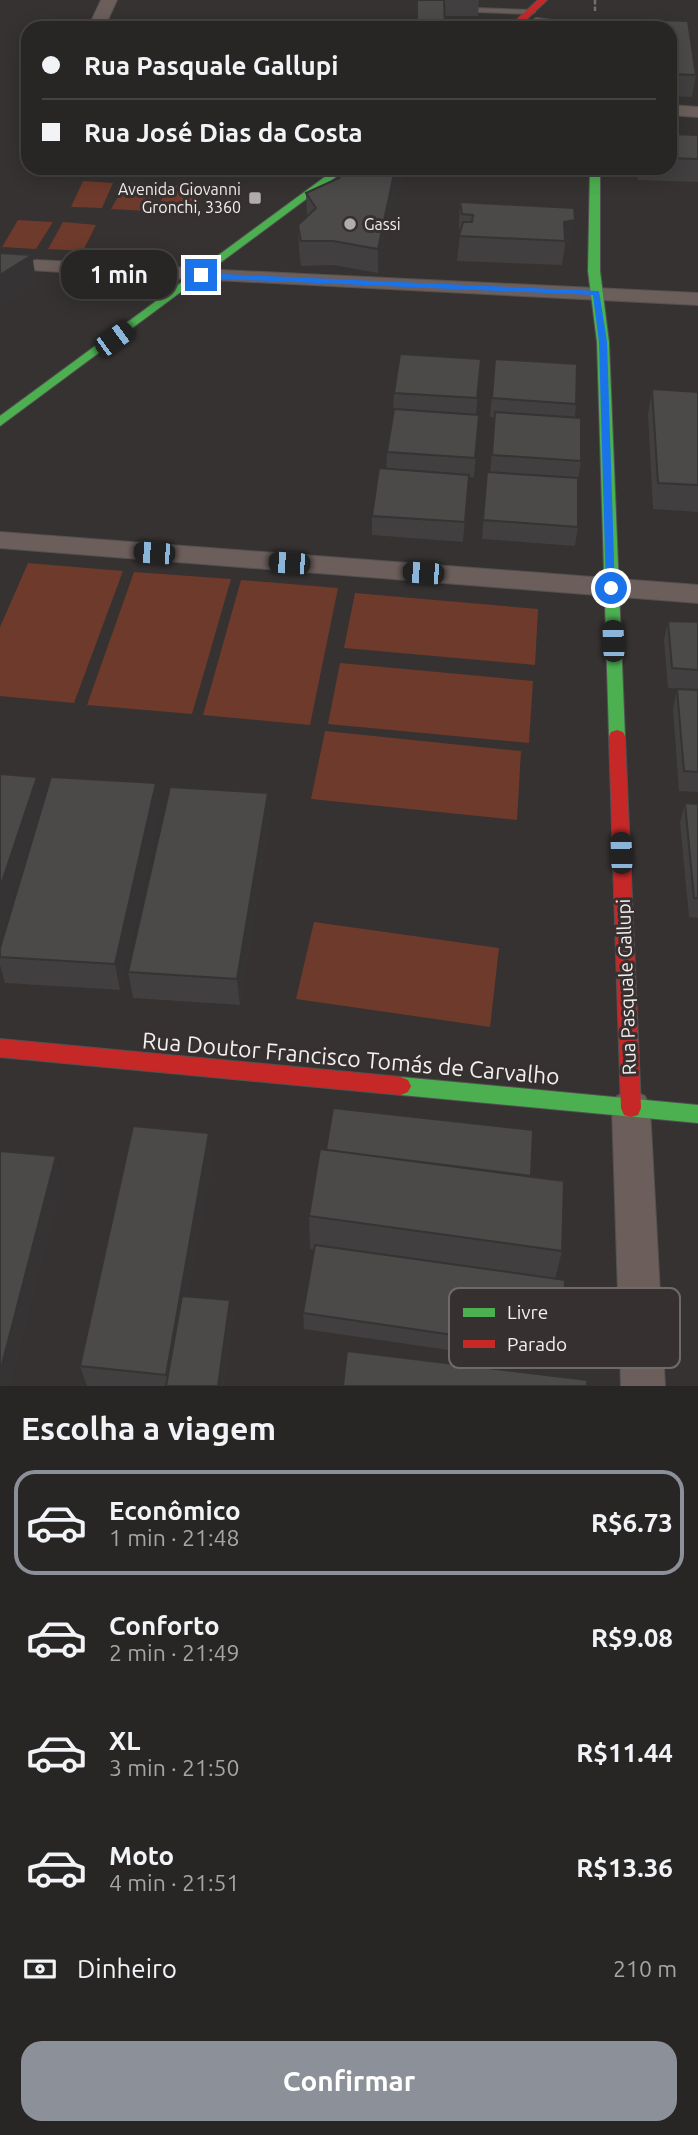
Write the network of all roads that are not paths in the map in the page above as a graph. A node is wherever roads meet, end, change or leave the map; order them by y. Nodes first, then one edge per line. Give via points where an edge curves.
1 (109, 0) edge
2 (543, 0) edge
3 (557, 0) edge
4 (478, 10) dead end
5 (99, 21) edge
6 (532, 21) edge
7 (677, 110) edge
8 (698, 112) edge
9 (309, 175) edge
10 (334, 175) edge
11 (594, 175) edge
12 (36, 266) dead end
13 (177, 273) junction
14 (201, 275) junction
15 (596, 292) junction
16 (698, 299) edge
17 (100, 328) dead end
18 (0, 422) edge
19 (0, 540) edge
20 (611, 588) junction
21 (698, 594) edge
22 (0, 1048) edge
23 (631, 1108) junction
24 (698, 1114) edge
25 (639, 1288) edge
26 (642, 1368) edge
27 (643, 1386) edge

1 - 5 street
2 - 6 main road
3 - 6 main road
4 - 6 lane
7 - 8 street
9 - 13 main road
10 - 14 main road
11 - 15 main road, Rua Pasquale Gallupi
12 - 13 street
13 - 17 main road
14 - 15 street
14 - 18 main road
15 - 16 street
15 - 20 main road, Rua Pasquale Gallupi via 603,342
19 - 20 street
20 - 21 street
20 - 23 main road, Rua Pasquale Gallupi
22 - 23 main road, Rua Doutor Francisco Tomás de Carvalho
23 - 24 main road, Rua Doutor Francisco Tomás de Carvalho
23 - 25 street, Rua Pasquale Gallupi
26 - 27 street, Rua Pasquale Gallupi

